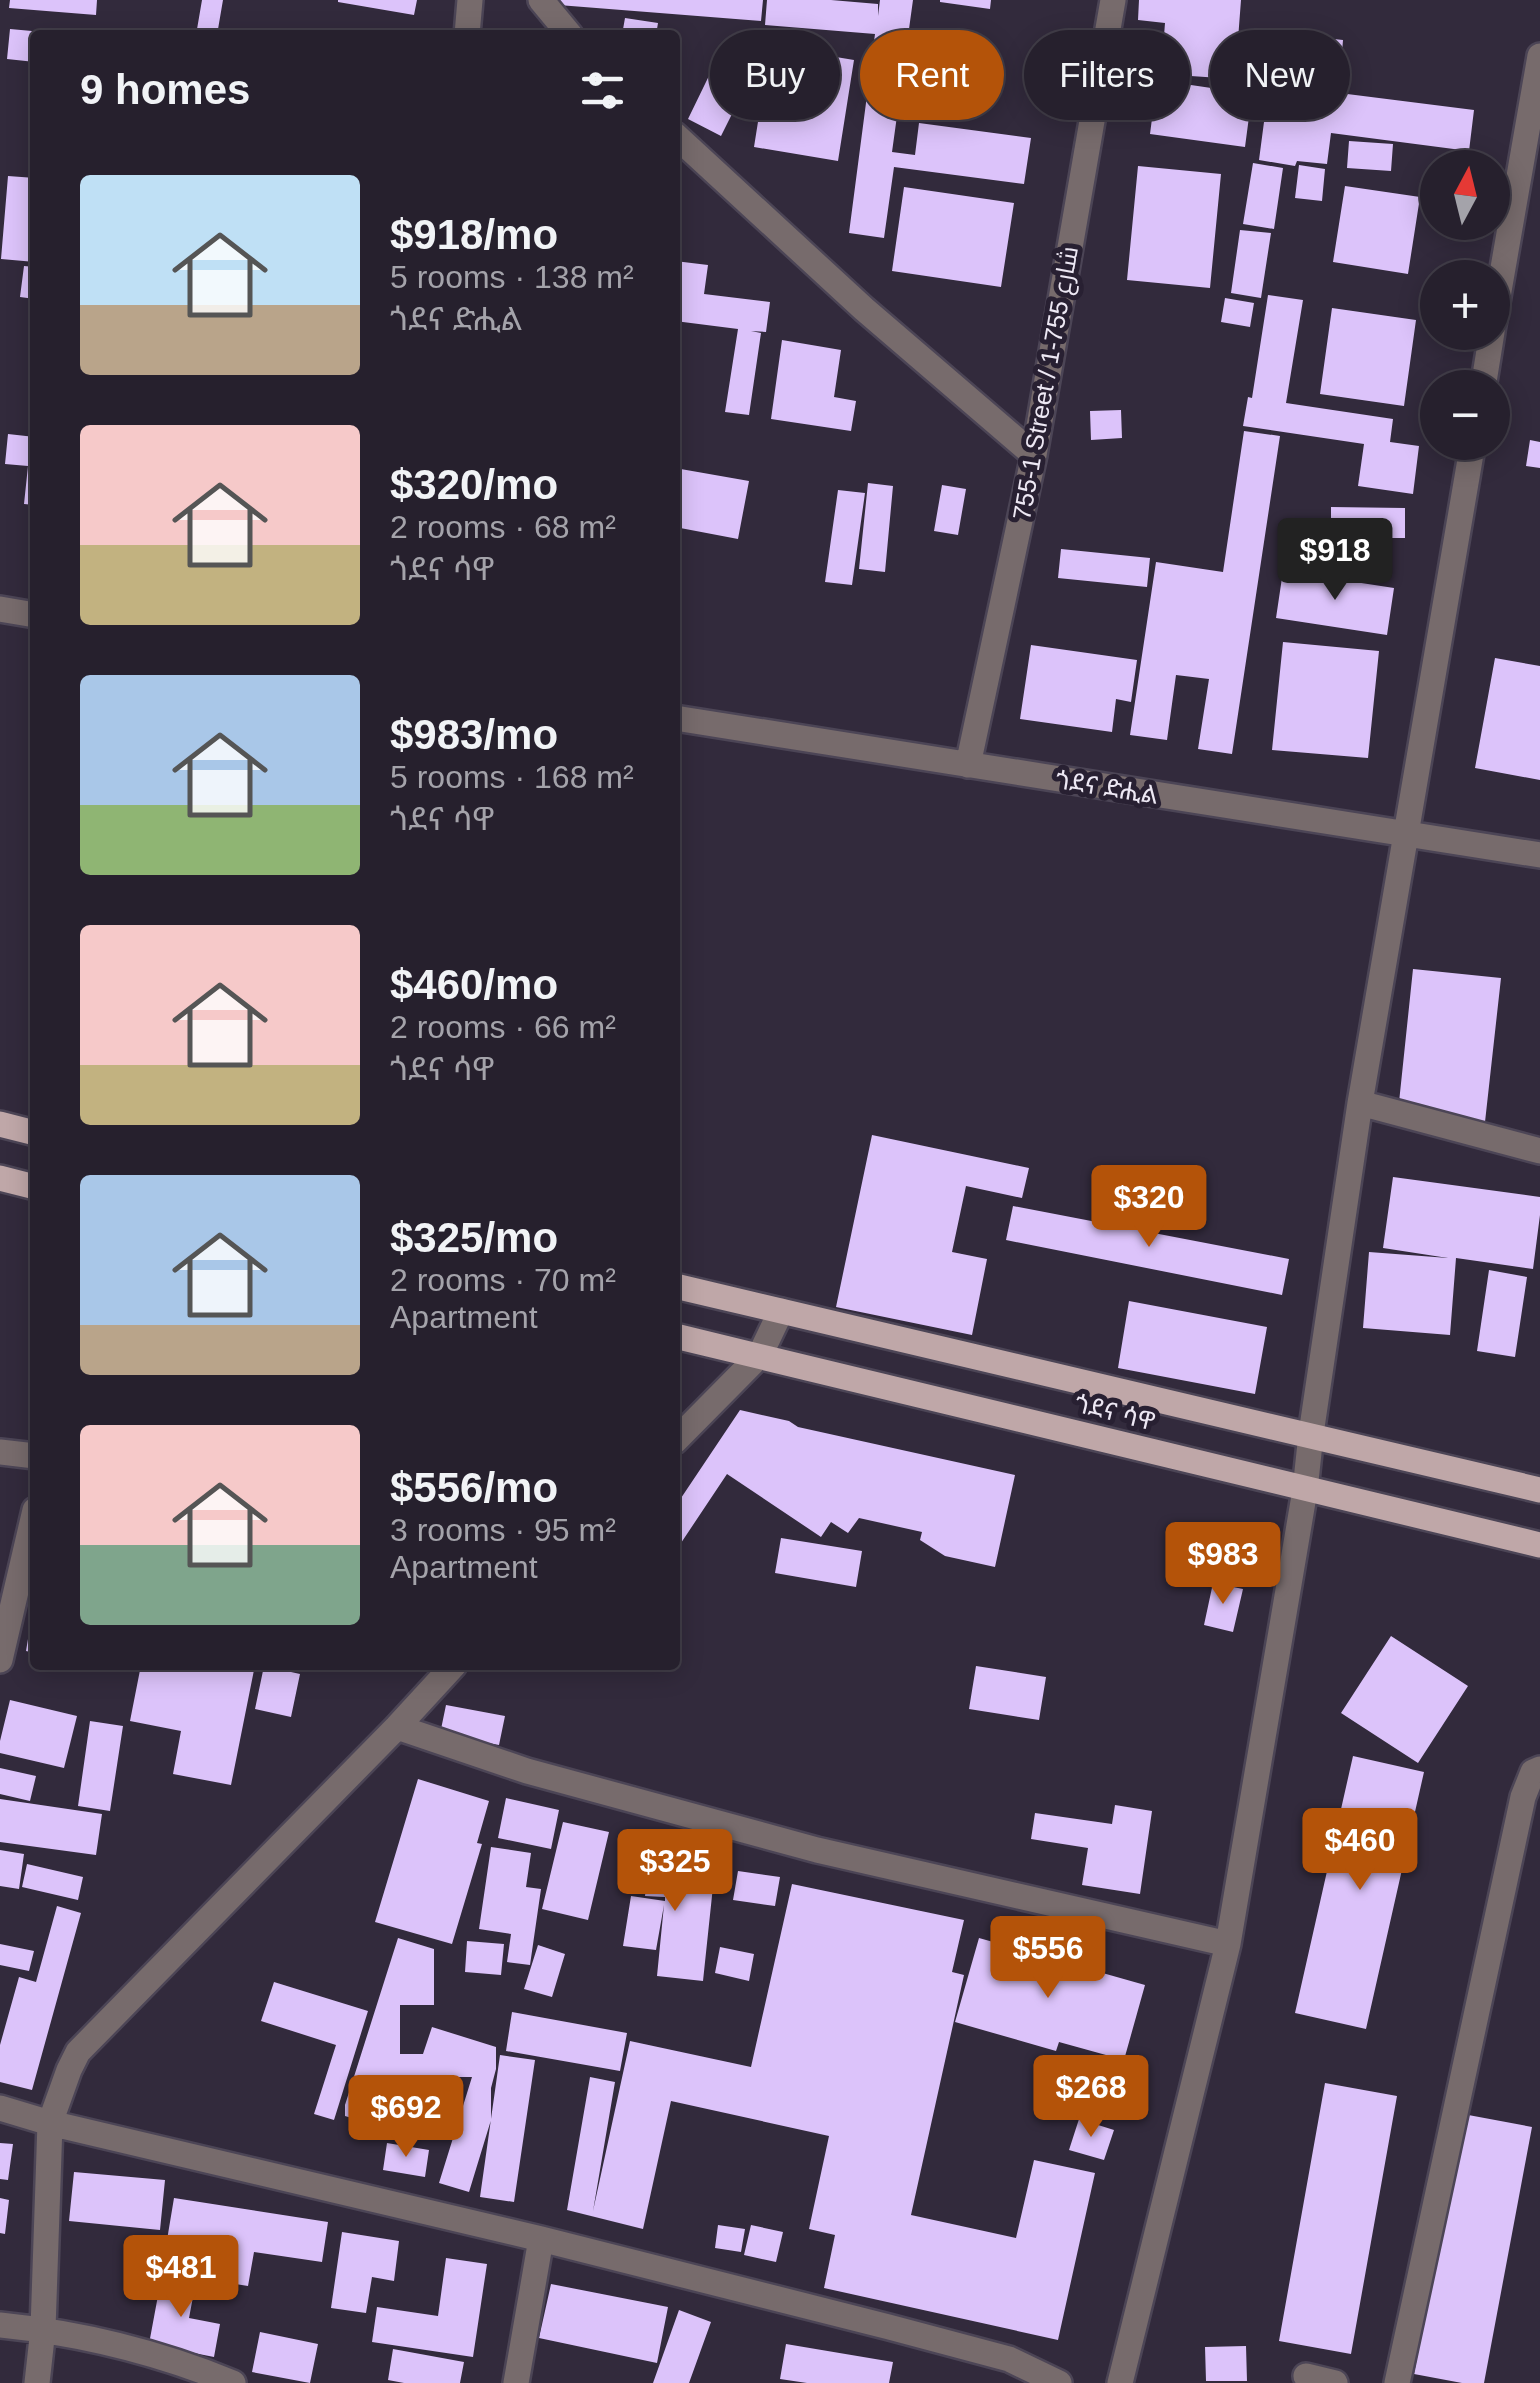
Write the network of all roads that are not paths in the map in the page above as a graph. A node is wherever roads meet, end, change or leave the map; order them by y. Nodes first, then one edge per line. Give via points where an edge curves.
1 (470, 0) edge
2 (541, 0) edge
3 (1113, 0) edge
4 (467, 30) edge
5 (566, 30) edge
6 (1540, 56) edge
7 (680, 140) edge
8 (1505, 260) edge
9 (1034, 455) junction
10 (1470, 460) edge
11 (0, 610) edge
12 (30, 614) edge
13 (680, 719) edge
14 (968, 765) junction
15 (1406, 835) junction
16 (1540, 855) edge
17 (1360, 1103) junction
18 (0, 1124) edge
19 (30, 1131) edge
20 (1540, 1151) edge
21 (0, 1178) edge
22 (30, 1185) edge
23 (680, 1287) edge
24 (781, 1310) junction
25 (680, 1337) edge
26 (760, 1355) junction
27 (1311, 1434) junction
28 (680, 1436) edge
29 (0, 1452) edge
30 (30, 1455) edge
31 (1305, 1490) junction
32 (1540, 1490) edge
33 (1540, 1545) edge
34 (29, 1557) edge
35 (0, 1660) edge
36 (449, 1670) edge
37 (397, 1728) junction
38 (1540, 1769) edge
39 (1228, 1944) junction
40 (0, 2108) edge
41 (50, 2123) junction
42 (540, 2239) junction
43 (0, 2325) edge
44 (42, 2330) junction
45 (1306, 2376) dead end
46 (37, 2383) edge
47 (233, 2383) edge
48 (516, 2383) edge
49 (1059, 2383) edge
50 (1120, 2383) edge
51 (1335, 2383) edge
52 (1397, 2383) edge

1 - 4 street
2 - 5 street
3 - 9 street, 755-1 Street / شارع 755-1
6 - 8 street
7 - 9 street
9 - 14 street, 755-1 Street / شارع 755-1
10 - 15 street
11 - 12 street
13 - 14 street, ጎደና ድሒል
14 - 15 street, ጎደና ድሒል
15 - 16 street, ጎደና ድሒል
15 - 17 street
17 - 20 street
17 - 27 street
18 - 19 main road
21 - 22 main road
23 - 24 main road, ጎደና ሳዋ
24 - 26 street
24 - 27 main road, ጎደና ሳዋ
25 - 26 main road, ጎደና ሳዋ
26 - 28 street
26 - 31 main road, ጎደና ሳዋ
27 - 31 street
27 - 32 main road, ጎደና ሳዋ
29 - 30 street
31 - 33 main road, ጎደና ሳዋ
31 - 39 street
34 - 35 street
36 - 37 street
37 - 39 street via 817,1850
37 - 41 street via 78,2052
38 - 52 street via 1523,1796
39 - 50 street
40 - 41 street
41 - 42 street
41 - 44 street
42 - 48 street
42 - 49 street via 1009,2358
43 - 44 street
44 - 46 street
44 - 47 street via 153,2355
45 - 51 street

